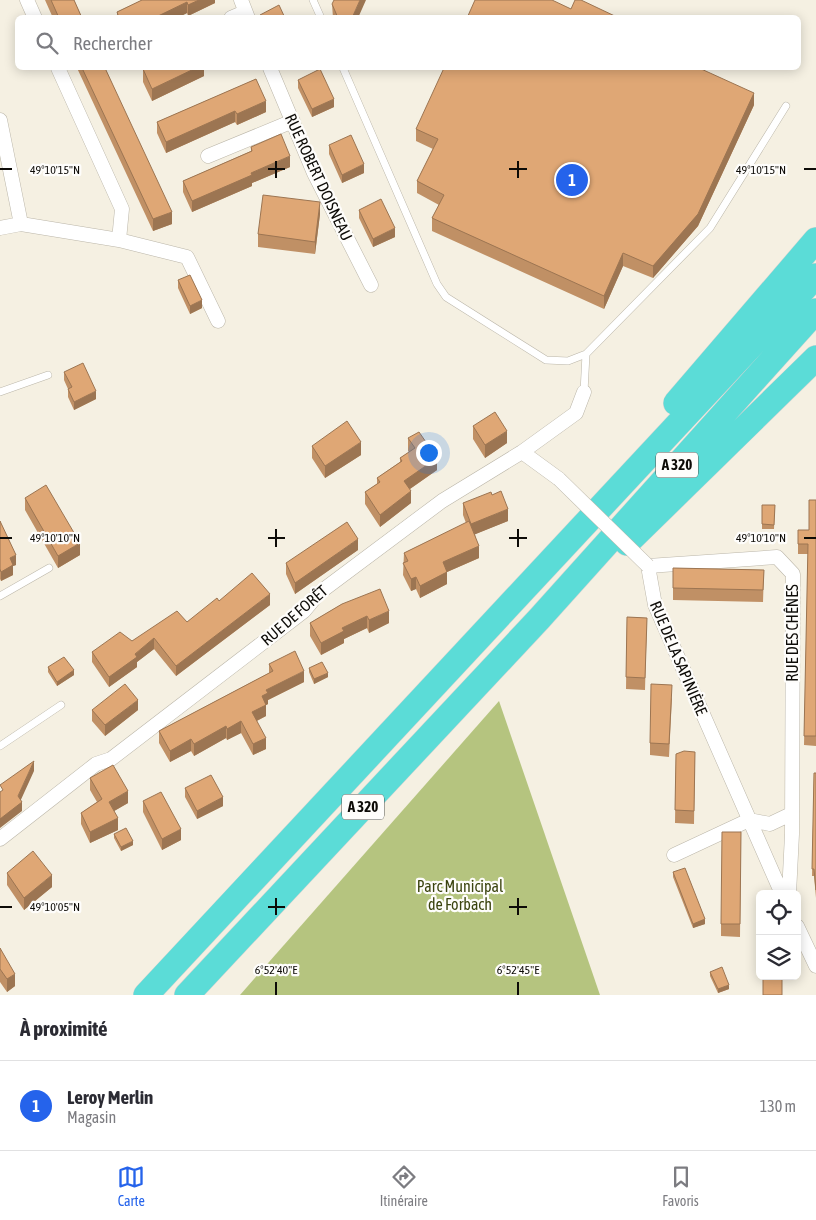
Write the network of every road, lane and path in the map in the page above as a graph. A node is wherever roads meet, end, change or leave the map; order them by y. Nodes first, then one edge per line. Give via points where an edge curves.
1 (27, 0) edge
2 (313, 0) edge
3 (34, 15) edge
4 (320, 15) edge
5 (59, 70) edge
6 (271, 70) edge
7 (343, 70) edge
8 (786, 106) dead end
9 (0, 120) edge
10 (293, 121) junction
11 (208, 156) dead end
12 (21, 224) junction
13 (0, 228) edge
14 (119, 240) junction
15 (816, 240) edge
16 (816, 276) edge
17 (371, 285) dead end
18 (816, 311) edge
19 (218, 321) dead end
20 (586, 354) junction
21 (816, 358) edge
22 (48, 375) dead end
23 (0, 392) edge
24 (584, 392) joint
25 (522, 452) junction
26 (609, 497) junction
27 (648, 566) junction
28 (49, 568) dead end
29 (0, 596) edge
30 (539, 619) junction
31 (61, 705) dead end
32 (0, 746) edge
33 (791, 814) junction
34 (749, 820) junction
35 (0, 839) edge
36 (674, 855) dead end
37 (780, 890) edge
38 (789, 890) edge
39 (801, 934) edge
40 (816, 966) edge
41 (146, 995) edge
42 (187, 995) edge

1 - 3 street
2 - 4 lane
5 - 14 street via 122,209
6 - 10 street, RUE ROBERT DOISNEAU
7 - 20 lane via 437,284 446,296 546,360 568,361
8 - 20 lane via 710,228
9 - 12 street
10 - 11 street
10 - 17 street, RUE ROBERT DOISNEAU via 314,173
12 - 13 street
12 - 14 street
14 - 19 street via 187,257
15 - 26 highway via 662,419
16 - 26 highway, A 320
18 - 30 highway, A 320
20 - 24 lane
21 - 30 highway via 611,558
22 - 23 lane
24 - 25 street, RUE DE FORÊT via 576,413
25 - 27 street, bridge via 559,480
25 - 35 street, RUE DE FORÊT via 442,501 319,593 304,611 157,725 111,759 96,764
26 - 41 highway, A 320
27 - 33 street, RUE DES CHÊNES via 777,557 793,574
27 - 34 street, RUE DE LA SAPINIÈRE via 655,605
28 - 29 lane
30 - 42 highway, A 320
31 - 32 lane
33 - 34 street via 770,824
33 - 38 street, RUE DES CHÊNES
34 - 36 street
34 - 37 street, RUE DE LA SAPINIÈRE
39 - 40 street

